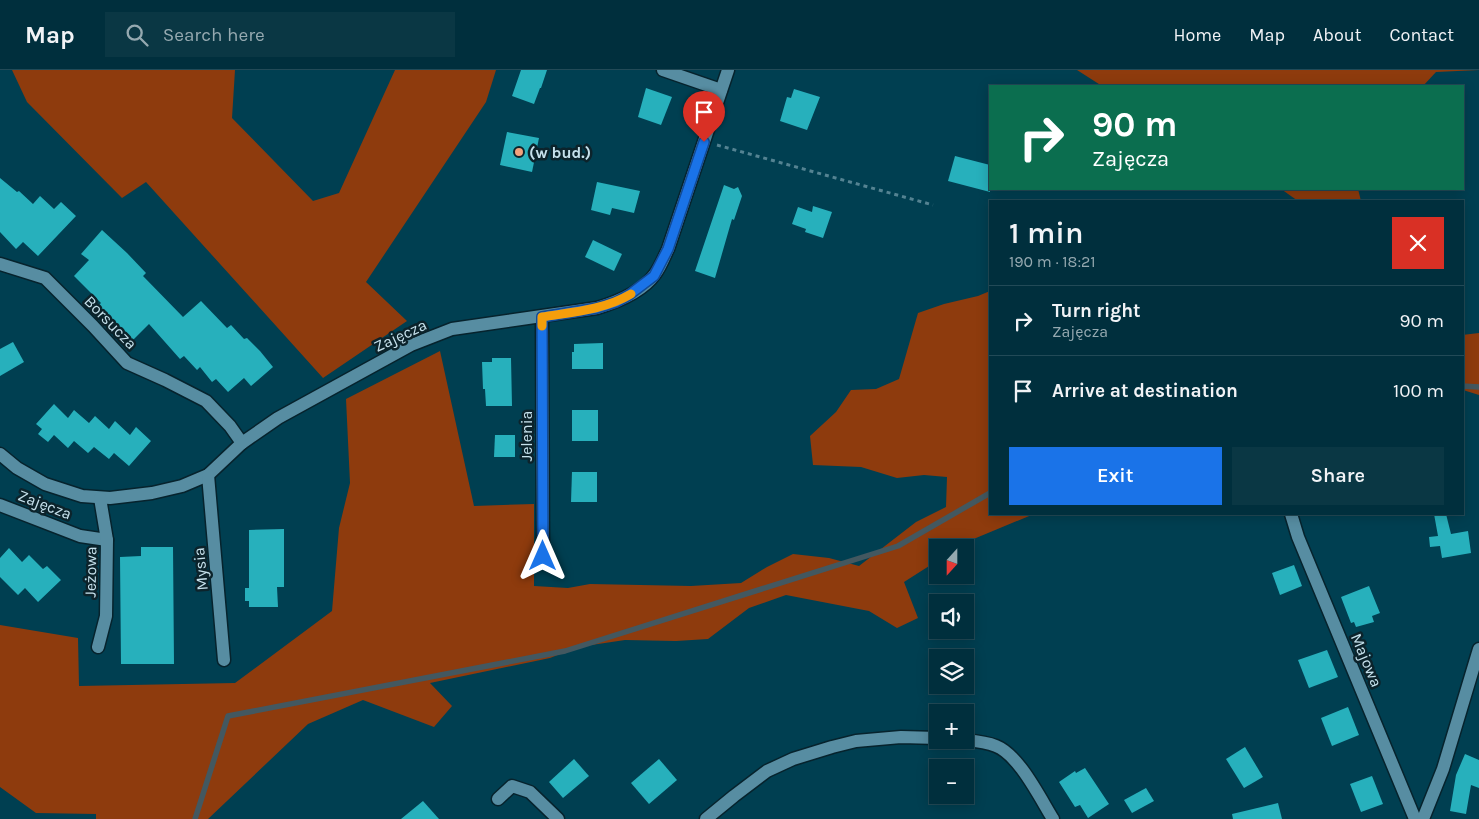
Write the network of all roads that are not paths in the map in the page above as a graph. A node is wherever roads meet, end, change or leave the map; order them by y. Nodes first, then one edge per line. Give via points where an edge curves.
1 (663, 70) edge
2 (728, 70) edge
3 (721, 90) junction
4 (0, 264) edge
5 (542, 317) junction
6 (242, 443) junction
7 (0, 454) edge
8 (208, 475) junction
9 (100, 498) junction
10 (0, 504) edge
11 (1291, 515) edge
12 (107, 540) junction
13 (543, 556) dead end
14 (98, 646) dead end
15 (1479, 649) edge
16 (224, 660) dead end
17 (929, 738) edge
18 (974, 741) edge
19 (498, 799) dead end
20 (558, 819) edge
21 (706, 819) edge
22 (1053, 819) edge
23 (1415, 819) edge
24 (1423, 819) edge

1 - 3 street
2 - 3 street, Zajęcza
3 - 5 street, Zajęcza via 668,249 654,276 616,302
4 - 6 street, Borsucza via 45,278 127,363 206,401
5 - 6 street, Zajęcza via 452,329 411,345 278,418
5 - 13 street, Jelenia
6 - 8 street, Zajęcza
7 - 9 street, Zajęcza via 45,484 82,496
8 - 9 street, Zajęcza via 182,486 152,493
8 - 16 street, Mysia
9 - 12 street, Jeżowa
10 - 12 street, Zajęcza via 80,536
11 - 23 street, Majowa
12 - 14 street, Jeżowa via 106,616
15 - 24 street via 1444,769
17 - 21 street via 856,741 793,759 767,771
18 - 22 street via 997,746 1010,755
19 - 20 street via 512,786 530,792

